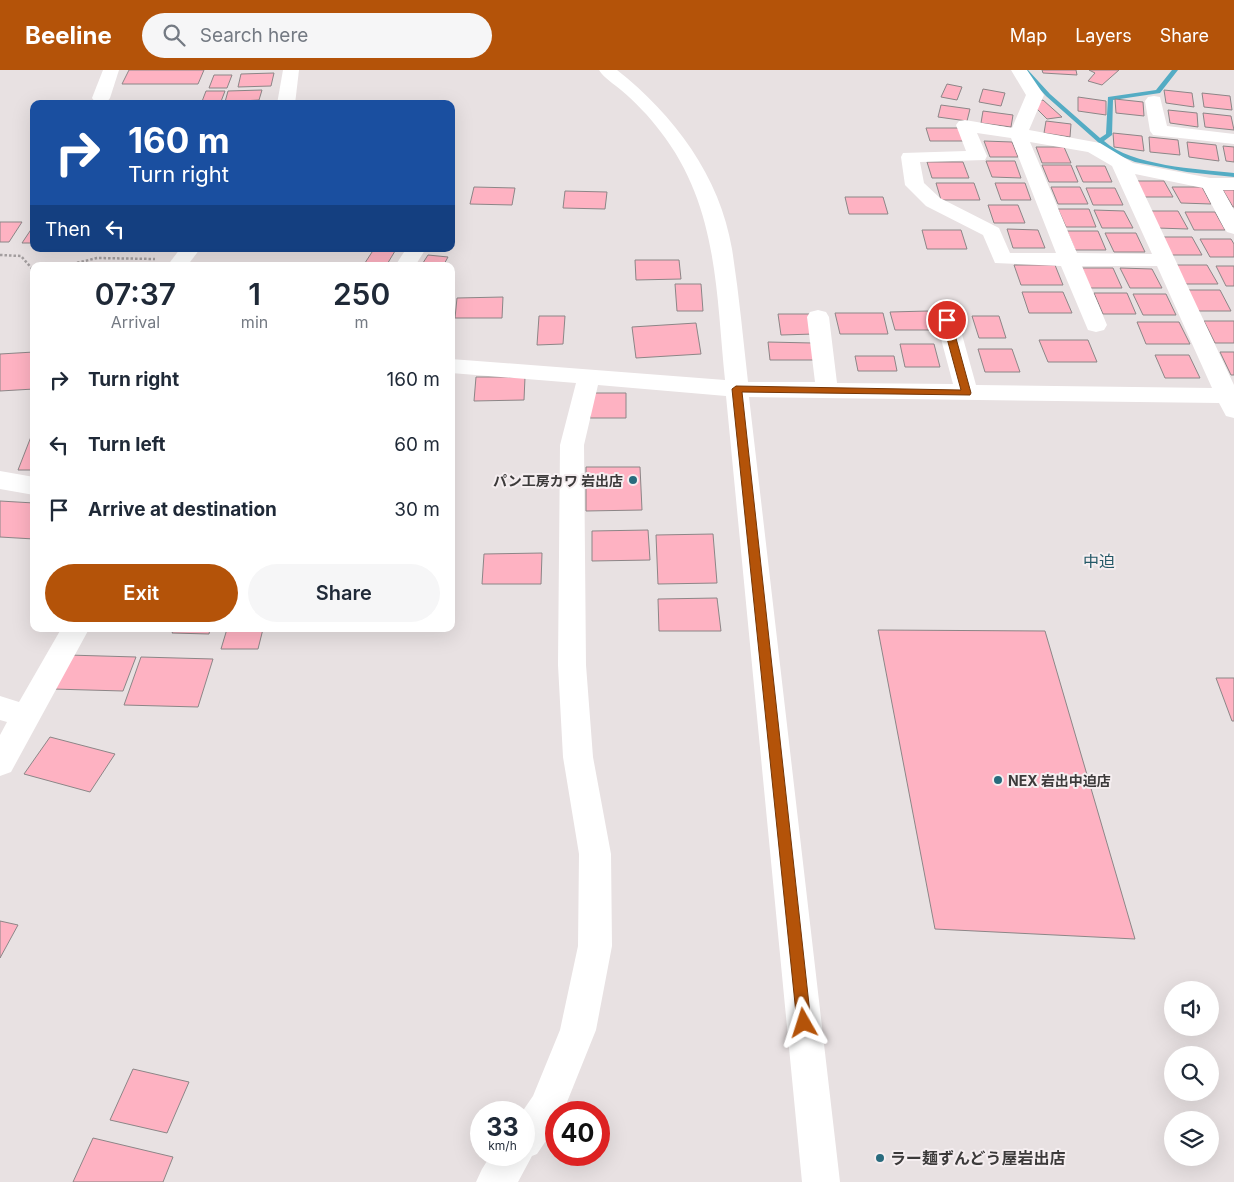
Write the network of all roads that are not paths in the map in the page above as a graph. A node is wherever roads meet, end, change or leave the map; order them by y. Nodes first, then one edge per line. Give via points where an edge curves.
1 (111, 70) edge
2 (291, 70) edge
3 (607, 70) edge
4 (1019, 70) edge
5 (101, 98) dead end
6 (287, 100) edge
7 (1154, 100) dead end
8 (1018, 134) junction
9 (1234, 139) edge
10 (1120, 163) junction
11 (1210, 184) junction
12 (1234, 184) edge
13 (1234, 228) edge
14 (1069, 259) junction
15 (1163, 260) junction
16 (818, 317) dead end
17 (947, 320) dead end
18 (1096, 325) dead end
19 (455, 366) edge
20 (588, 377) junction
21 (736, 389) junction
22 (827, 390) junction
23 (967, 393) junction
24 (1231, 401) edge
25 (0, 480) edge
26 (30, 485) edge
27 (72, 632) edge
28 (0, 708) edge
29 (28, 716) junction
30 (0, 763) edge
31 (535, 1125) edge
32 (506, 1166) edge
33 (495, 1182) edge
34 (821, 1182) edge

1 - 5 street
2 - 6 street
3 - 21 street via 632,89 670,129 697,172 716,216
4 - 8 street via 1035,95
7 - 9 street via 1159,132
8 - 10 street via 1093,147
8 - 14 street
8 - 14 street via 965,125 978,156 910,158 915,185 933,202 992,232 1002,259
10 - 11 street
10 - 15 street
11 - 12 street
11 - 13 street
14 - 15 street
14 - 18 street
15 - 24 street
16 - 22 street
17 - 23 street
19 - 20 street
20 - 21 street
20 - 31 street via 572,445 572,665 578,757 595,854 595,946 578,1030 546,1109
21 - 22 street
21 - 34 street
22 - 23 street
23 - 24 street
25 - 26 street
27 - 29 street
28 - 29 street
29 - 30 street
32 - 33 street

